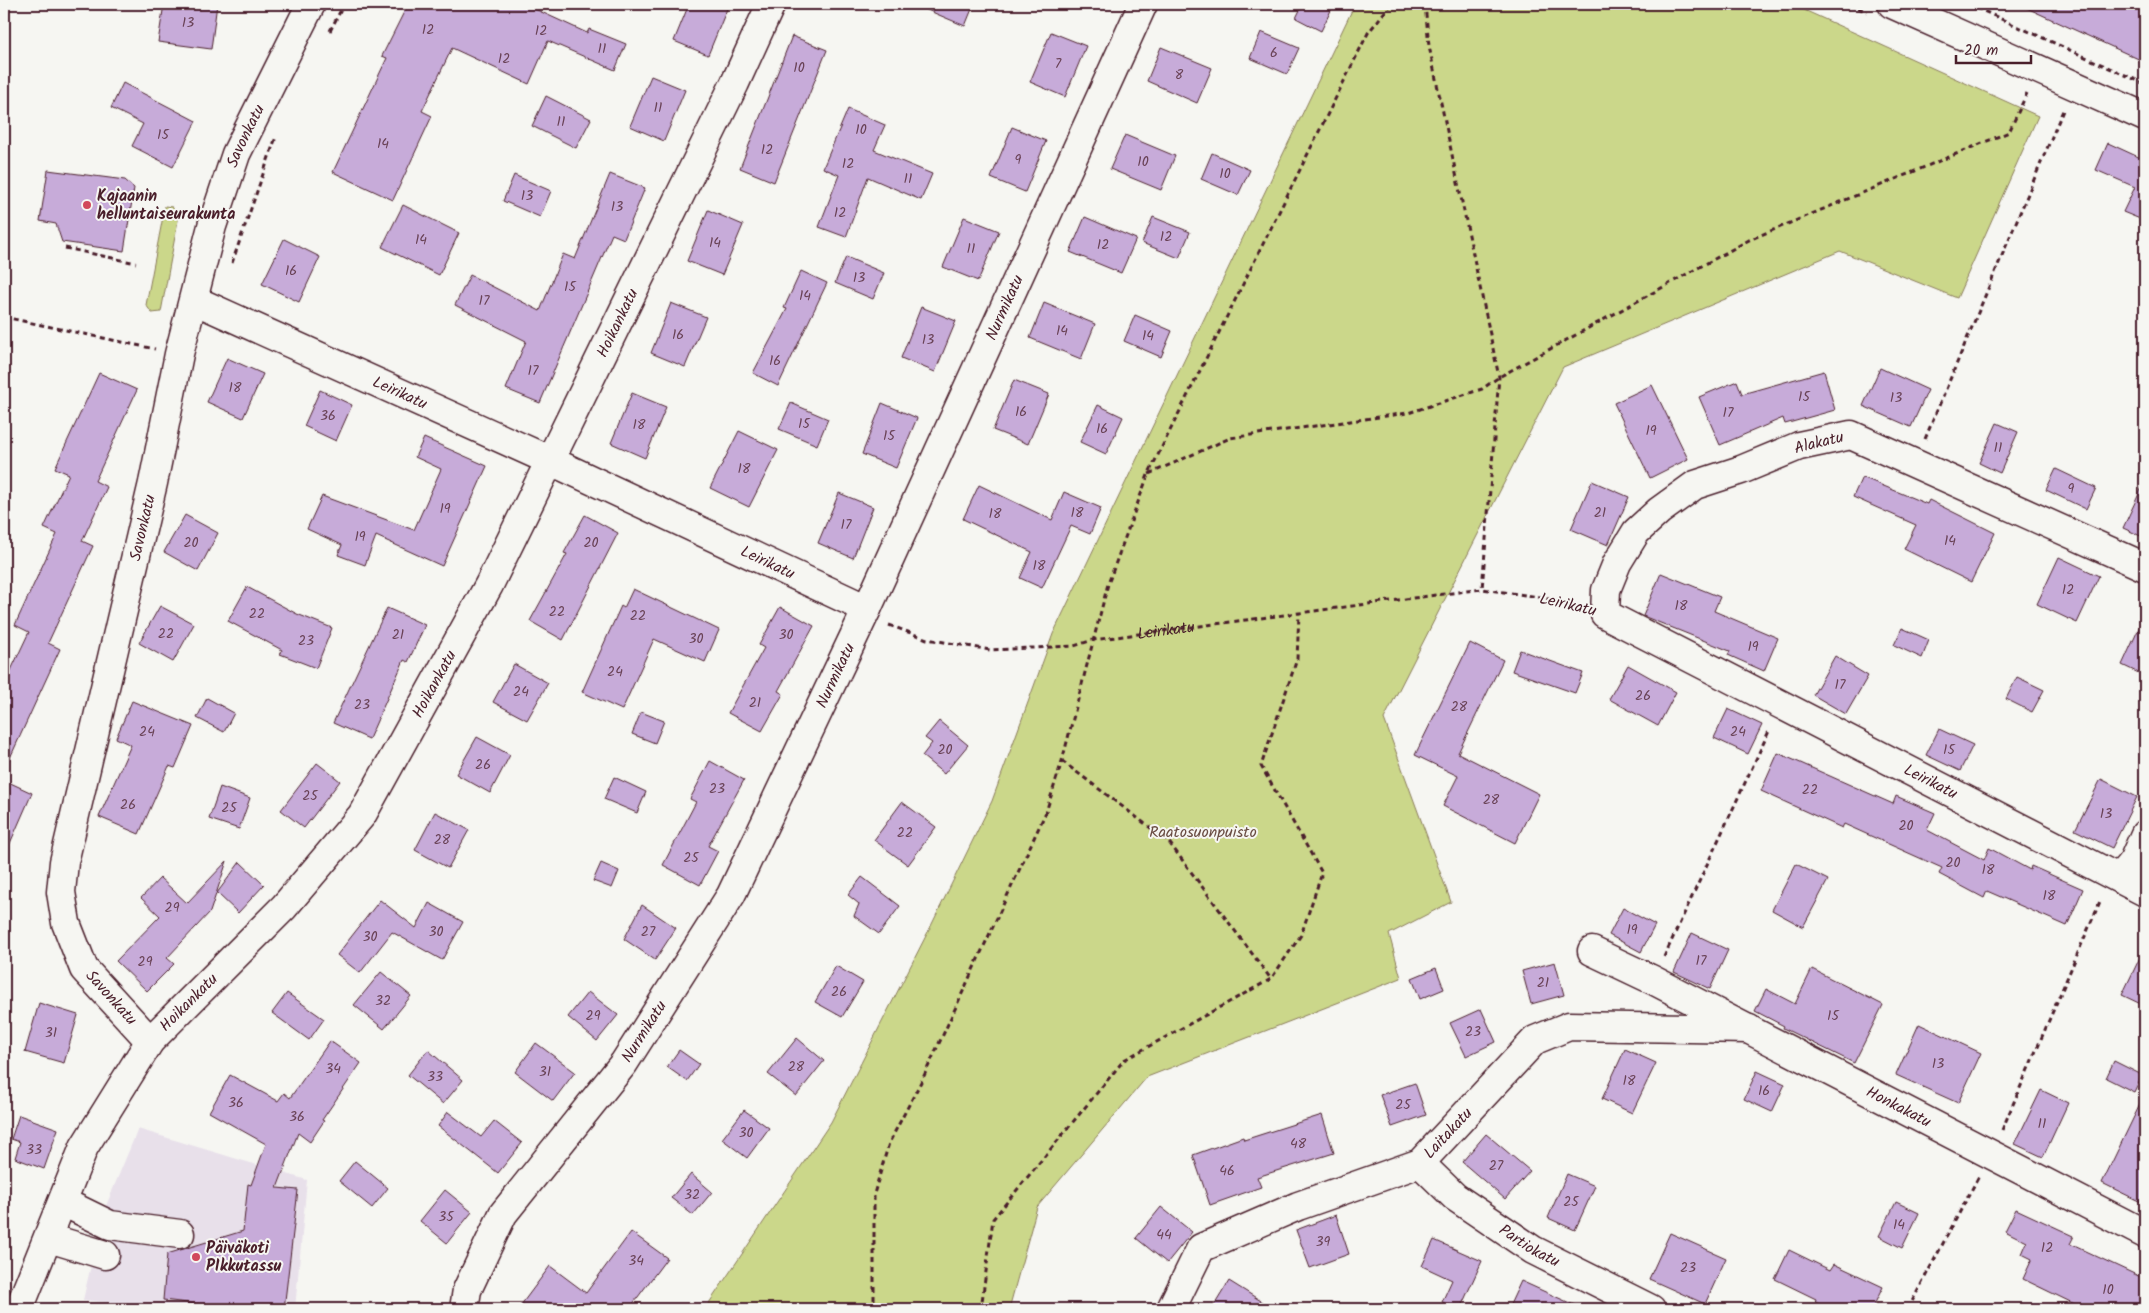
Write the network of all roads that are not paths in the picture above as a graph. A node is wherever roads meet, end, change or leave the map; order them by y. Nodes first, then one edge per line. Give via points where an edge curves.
1 (311, 4) edge
2 (771, 4) edge
3 (1143, 4) edge
4 (1907, 7) edge
5 (2145, 117) edge
6 (194, 300) junction
7 (550, 461) junction
8 (2145, 567) edge
9 (867, 609) junction
10 (1605, 614) joint
11 (2145, 834) edge
12 (2119, 878) junction
13 (2145, 892) edge
14 (1592, 951) dead end
15 (1749, 1029) junction
16 (150, 1041) junction
17 (1420, 1162) junction
18 (63, 1202) junction
19 (180, 1234) dead end
20 (2145, 1234) edge
21 (49, 1238) junction
22 (105, 1255) dead end
23 (19, 1309) edge
24 (464, 1309) edge
25 (1171, 1309) edge
26 (1651, 1309) edge

1 - 6 street, Savonkatu via 236,154 212,226
2 - 7 street, Hoikankatu
3 - 9 street, Nurmikatu
4 - 5 street
6 - 7 street, Leirikatu
6 - 16 street, Savonkatu via 64,862 61,892 66,923 84,969
7 - 9 street, Leirikatu
7 - 16 street, Hoikankatu via 489,585 362,815 284,907
8 - 10 street, Alakatu via 1851,435 1799,446 1695,485 1659,511 1636,532 1617,563 1606,590
9 - 24 street, Nurmikatu via 731,895 624,1063 503,1214 467,1290
10 - 12 street, Leirikatu
11 - 12 street via 2133,861
12 - 13 street, Leirikatu
14 - 15 street, Honkakatu
15 - 17 street, Laitakatu via 1569,1026 1535,1040
15 - 20 street, Honkakatu
16 - 18 street, Hoikankatu via 84,1147
17 - 25 street, Laitakatu via 1298,1206 1202,1248
17 - 26 street, Partiokatu via 1455,1197 1534,1250
18 - 19 street via 110,1225
18 - 21 street, Hoikankatu
21 - 22 street
21 - 23 street, Hoikankatu

